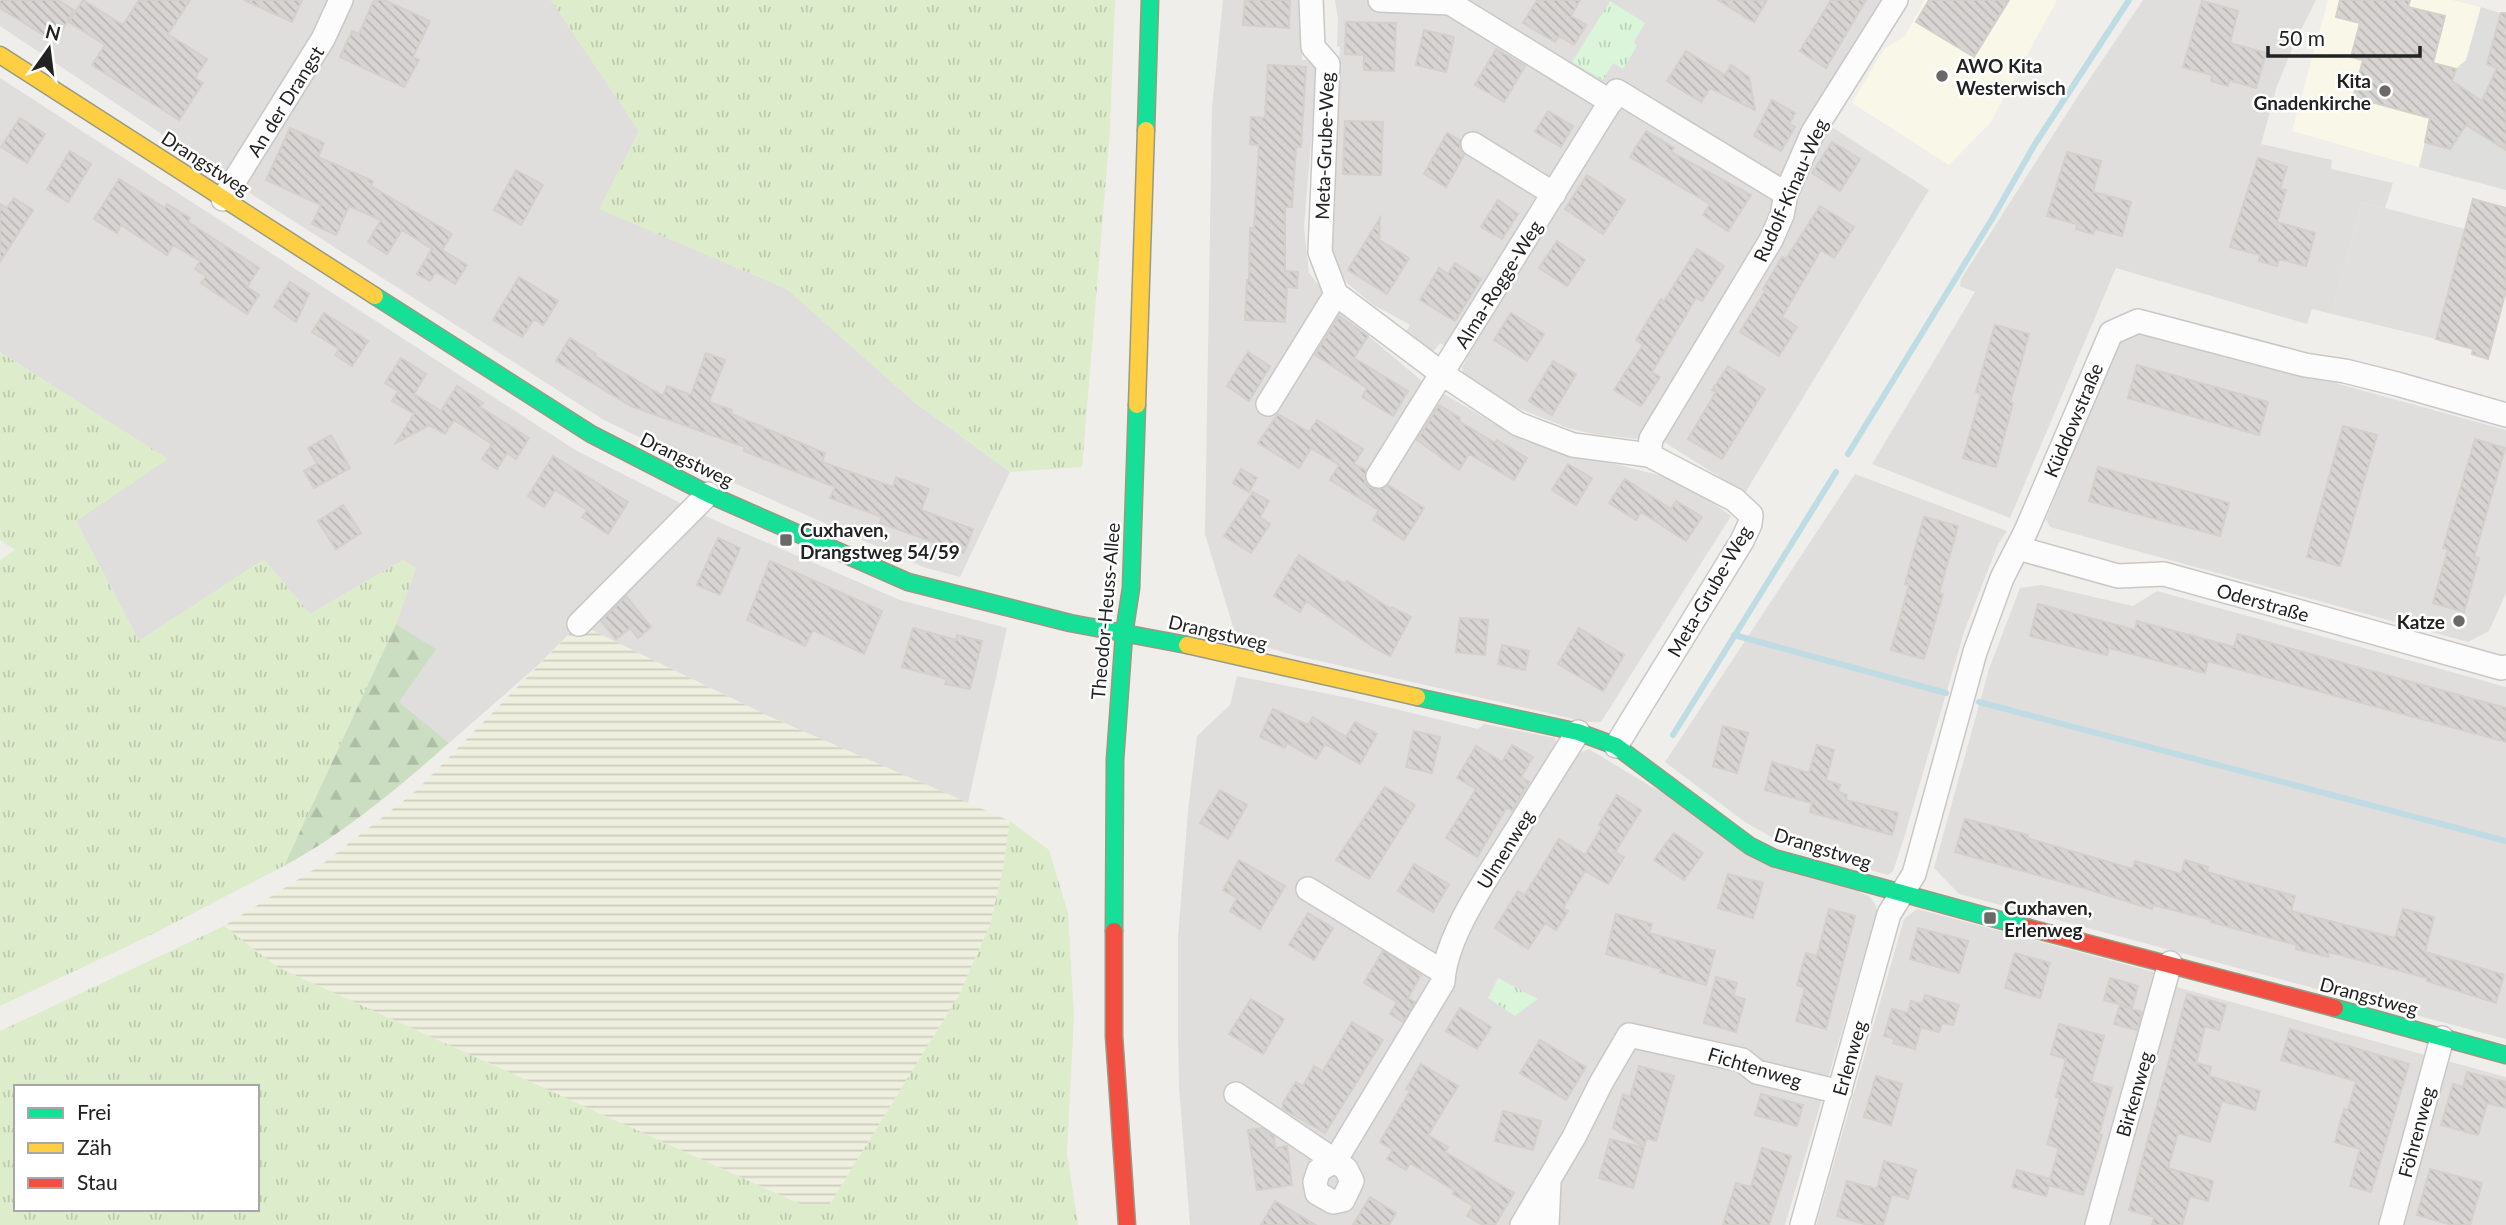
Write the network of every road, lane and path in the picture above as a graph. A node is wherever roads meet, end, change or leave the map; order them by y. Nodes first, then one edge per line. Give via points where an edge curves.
1 (341, 0) edge
2 (1150, 0) edge
3 (1311, 0) edge
4 (1380, 0) edge
5 (1896, 0) edge
6 (0, 55) edge
7 (1611, 102) junction
8 (1473, 144) dead end
9 (1554, 194) junction
10 (1786, 194) junction
11 (223, 199) junction
12 (1336, 294) junction
13 (1441, 373) junction
14 (1268, 404) dead end
15 (2506, 415) edge
16 (1649, 455) junction
17 (1378, 476) dead end
18 (708, 494) junction
19 (2018, 548) junction
20 (579, 624) dead end
21 (1124, 634) junction
22 (2506, 667) edge
23 (1578, 732) junction
24 (1616, 746) junction
25 (1308, 889) dead end
26 (1903, 894) junction
27 (2170, 963) junction
28 (1443, 972) junction
29 (2441, 1038) junction
30 (2506, 1055) edge
31 (1840, 1092) junction
32 (1236, 1094) dead end
33 (1550, 1179) junction
34 (1127, 1225) edge
35 (1522, 1225) edge
36 (1547, 1225) edge
37 (1802, 1225) edge
38 (2097, 1225) edge
39 (2391, 1225) edge

1 - 11 street, An der Drangst via 323,39
2 - 21 street, Theodor-Heuss-Allee via 1136,482
3 - 12 street, Meta-Grube-Weg via 1313,47 1328,64 1320,252
4 - 7 street via 1450,3
5 - 10 street, Rudolf-Kinau-Weg via 1813,132
6 - 11 street, Drangstweg
7 - 9 street, Alma-Rogge-Weg
7 - 10 street via 1617,91
8 - 9 street
9 - 13 street, Alma-Rogge-Weg
10 - 16 street, Rudolf-Kinau-Weg via 1771,240 1651,439
11 - 18 street, Drangstweg via 591,435
12 - 13 street, Meta-Grube-Weg
12 - 14 street
13 - 16 street, Meta-Grube-Weg via 1518,424 1573,445
13 - 17 street
15 - 19 street, Küddowstraße via 2138,321 2111,333
16 - 24 street, Meta-Grube-Weg via 1735,500 1751,515 1751,524
18 - 20 street
18 - 21 street, Drangstweg via 908,582
19 - 22 street, Oderstraße via 2118,576 2164,574
19 - 26 street, Küddowstraße via 1975,652 1914,874
21 - 23 street, Drangstweg
21 - 34 street, Theodor-Heuss-Allee via 1115,760 1114,1036
23 - 24 street, Drangstweg
23 - 28 street, Ulmenweg via 1473,901
24 - 26 street, Drangstweg via 1750,846 1774,858
25 - 28 street
26 - 27 street, Drangstweg
26 - 31 street, Erlenweg via 1889,914
27 - 29 street, Drangstweg
27 - 38 street, Birkenweg
28 - 32 street, Ulmenweg via 1443,982 1335,1161
29 - 30 street, Drangstweg
29 - 39 street, Föhrenweg
31 - 33 street, Fichtenweg via 1757,1072 1742,1060 1623,1033
31 - 37 street, Erlenweg
33 - 35 street, Fichtenweg
33 - 36 street, Fichtenweg

